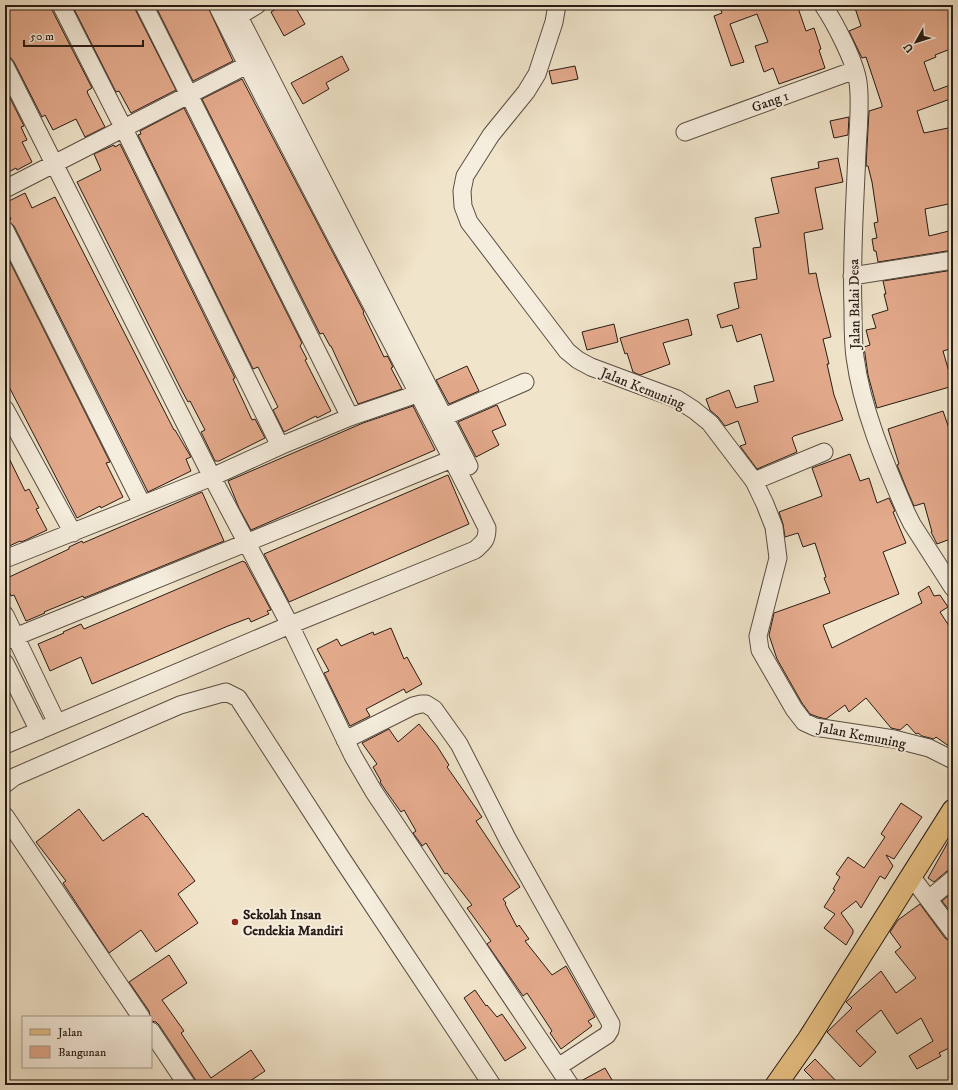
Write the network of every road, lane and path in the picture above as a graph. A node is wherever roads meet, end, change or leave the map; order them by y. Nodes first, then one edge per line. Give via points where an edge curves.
1 (61, 5) edge
2 (144, 5) edge
3 (218, 5) edge
4 (258, 5) edge
5 (557, 5) edge
6 (823, 5) edge
7 (236, 10) edge
8 (247, 65) junction
9 (5, 66) edge
10 (855, 70) junction
11 (189, 95) junction
12 (124, 129) junction
13 (685, 132) dead end
14 (55, 164) junction
15 (5, 190) edge
16 (5, 230) edge
17 (953, 260) edge
18 (852, 276) junction
19 (525, 382) dead end
20 (417, 394) junction
21 (5, 409) edge
22 (350, 417) junction
23 (444, 417) junction
24 (280, 446) junction
25 (824, 452) dead end
26 (452, 459) junction
27 (212, 477) junction
28 (754, 481) junction
29 (142, 504) junction
30 (73, 533) junction
31 (487, 538) junction
32 (247, 543) junction
33 (5, 559) edge
34 (953, 588) edge
35 (5, 616) edge
36 (290, 625) junction
37 (10, 639) edge
38 (5, 663) edge
39 (57, 723) junction
40 (39, 731) junction
41 (345, 740) junction
42 (5, 745) edge
43 (953, 760) edge
44 (5, 784) edge
45 (953, 810) edge
46 (5, 816) edge
47 (911, 876) junction
48 (953, 879) edge
49 (928, 899) junction
50 (953, 932) edge
51 (140, 1016) edge
52 (152, 1032) edge
53 (558, 1067) junction
54 (187, 1085) edge
55 (492, 1085) edge
56 (570, 1085) edge
57 (776, 1085) edge

1 - 12 street
2 - 11 street
3 - 8 street
4 - 7 street
5 - 28 street, Jalan Kemuning via 537,74 526,92 491,135 465,176 463,206 469,222 567,352 591,367 677,399 694,410 710,423
6 - 10 street, Jalan Balai Desa
7 - 23 street
8 - 11 street
8 - 20 street
9 - 14 street
10 - 13 street, Gang 1
10 - 18 street, Jalan Balai Desa via 859,111
11 - 12 street
11 - 22 street
12 - 14 street
12 - 24 street
14 - 15 street
14 - 27 street
16 - 29 street
17 - 18 street
18 - 34 street, Jalan Balai Desa via 855,356 865,406 906,512
19 - 23 street
20 - 22 street
20 - 26 street
21 - 30 street
22 - 24 street
23 - 31 street via 490,508 492,520
24 - 27 street
25 - 28 street
26 - 31 street via 487,528
26 - 32 street
27 - 29 street
27 - 32 street
28 - 43 street, Jalan Kemuning via 774,528 778,558 759,630 760,650 794,709 804,722 815,727 894,739 929,748
29 - 30 street
30 - 33 street
31 - 36 street via 475,550
32 - 36 street
32 - 37 street
35 - 37 street
36 - 39 street
36 - 41 street
37 - 39 street
38 - 40 street
39 - 40 street
40 - 42 street
41 - 53 street via 374,792
41 - 53 street via 413,706 426,704 434,709 459,744 508,840 611,1024 607,1035
44 - 55 street via 14,777 180,705 226,692 238,698
45 - 47 main road
46 - 51 street
47 - 49 street
47 - 57 main road via 809,1038
48 - 49 street
49 - 50 street
52 - 54 street
53 - 56 street

